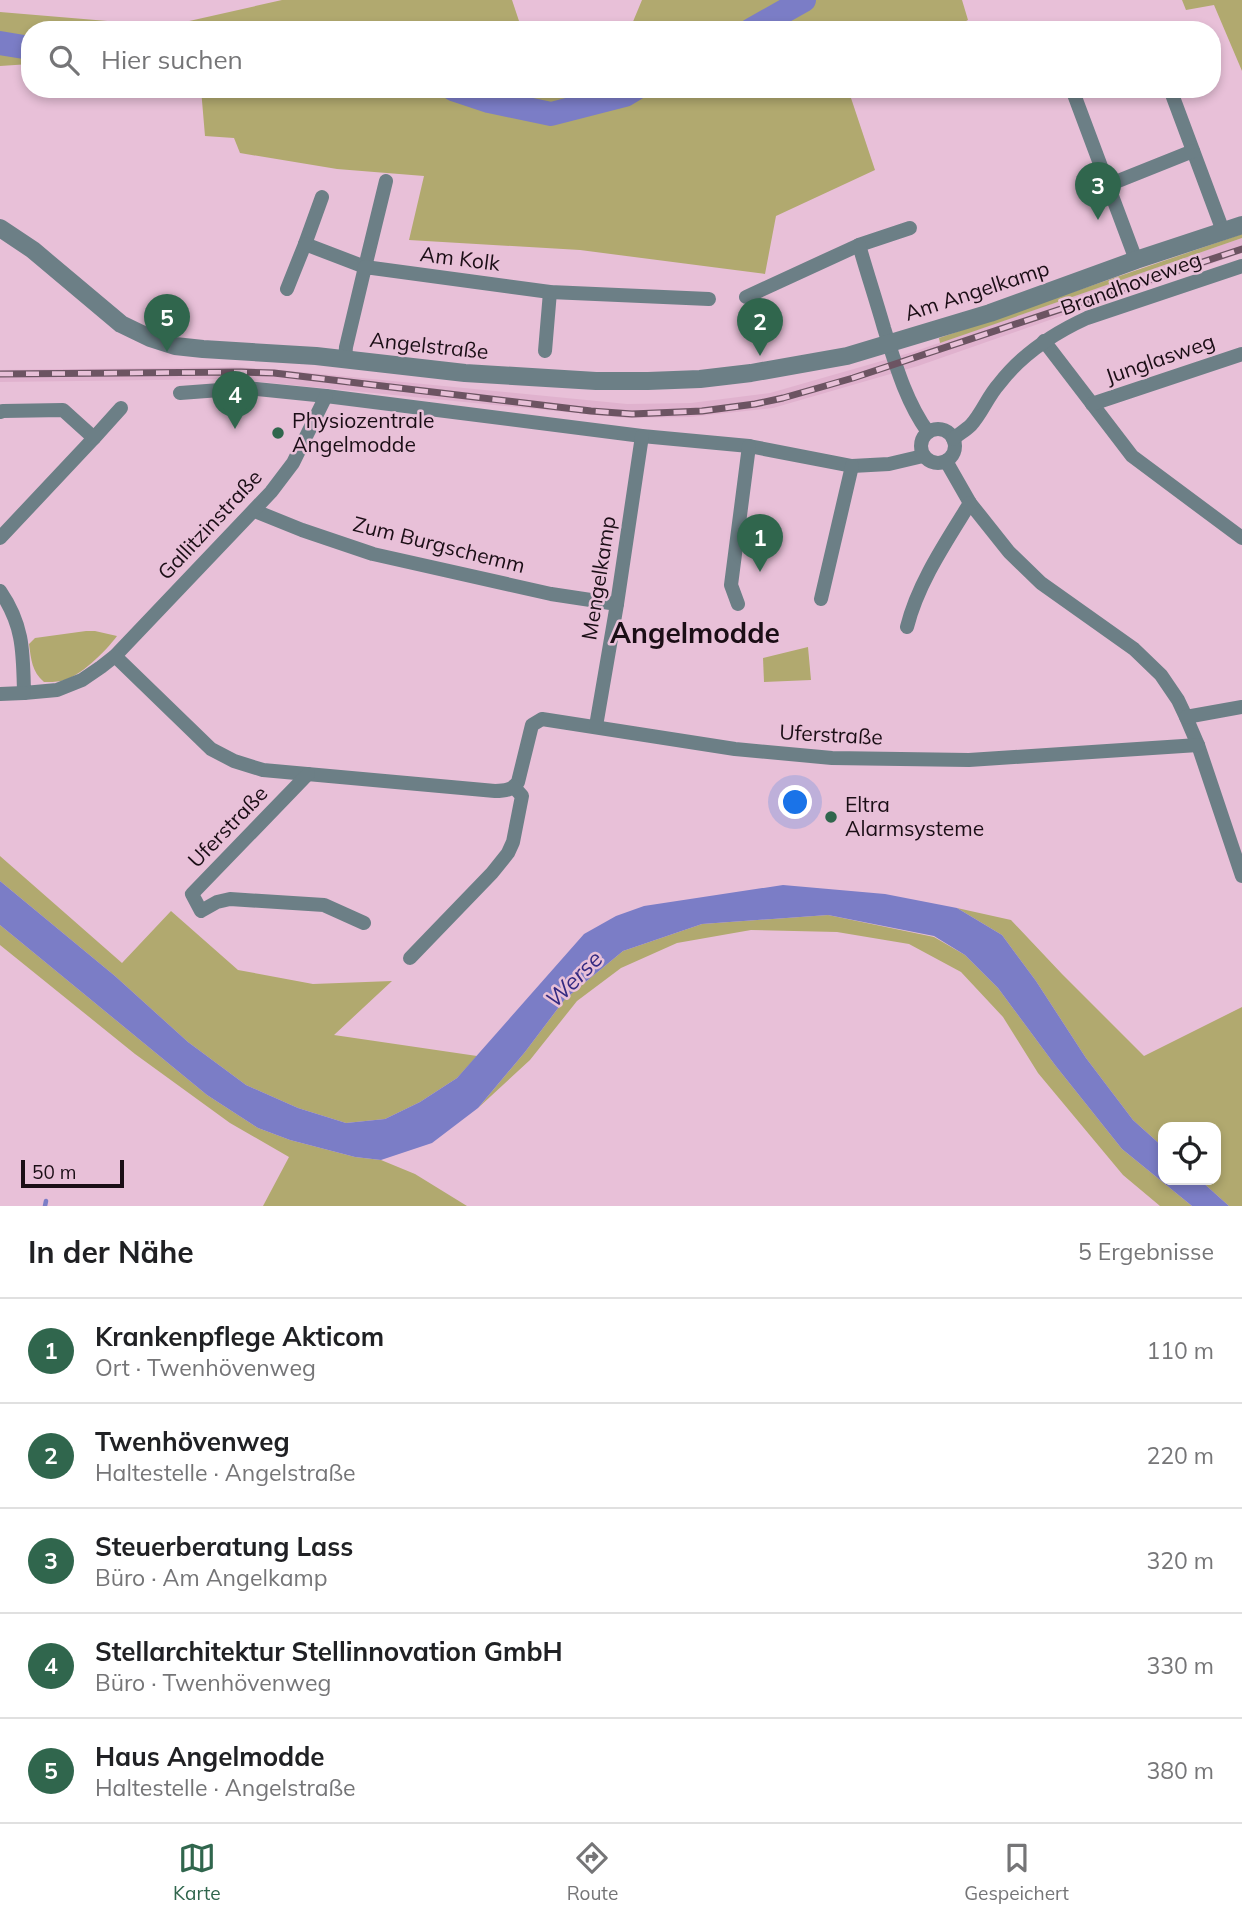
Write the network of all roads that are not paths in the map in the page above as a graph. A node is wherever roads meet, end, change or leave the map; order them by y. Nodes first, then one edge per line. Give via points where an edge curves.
1 (1075, 98) edge
2 (1173, 98) edge
3 (1193, 151) junction
4 (386, 181) dead end
5 (1108, 185) junction
6 (322, 197) dead end
7 (1242, 225) edge
8 (0, 228) edge
9 (910, 228) dead end
10 (1223, 231) junction
11 (305, 244) junction
12 (859, 245) junction
13 (1136, 260) junction
14 (365, 267) junction
15 (1242, 267) edge
16 (287, 289) dead end
17 (550, 292) junction
18 (746, 297) dead end
19 (709, 299) dead end
20 (1044, 341) junction
21 (889, 344) junction
22 (545, 351) dead end
23 (1242, 354) edge
24 (345, 359) junction
25 (180, 393) dead end
26 (326, 396) junction
27 (1092, 404) junction
28 (121, 408) dead end
29 (0, 412) edge
30 (928, 432) junction
31 (642, 436) junction
32 (94, 438) junction
33 (953, 439) junction
34 (749, 446) junction
35 (923, 456) junction
36 (946, 461) junction
37 (852, 466) junction
38 (970, 503) junction
39 (255, 511) junction
40 (0, 538) edge
41 (1242, 538) edge
42 (0, 591) edge
43 (821, 598) dead end
44 (617, 604) junction
45 (738, 604) dead end
46 (907, 627) dead end
47 (115, 656) junction
48 (24, 693) junction
49 (0, 694) edge
50 (1242, 707) edge
51 (1186, 717) junction
52 (596, 726) junction
53 (1198, 745) junction
54 (308, 774) junction
55 (514, 787) junction
56 (1242, 876) edge
57 (364, 923) dead end
58 (410, 958) dead end

1 - 5 street
2 - 3 street
3 - 5 street
3 - 10 street
4 - 14 street
5 - 13 street
6 - 11 street
7 - 10 street, Am Angelkamp
8 - 24 street, Angelstraße via 33,250 108,315 150,338 174,346
9 - 12 street
10 - 13 street, Am Angelkamp
11 - 14 street, Am Kolk
11 - 16 street
12 - 18 street
12 - 21 street, Am Angelkamp
13 - 21 street, Am Angelkamp
14 - 17 street, Am Kolk
14 - 24 street
15 - 20 street, Brandhoveweg via 1087,318
17 - 19 street, Am Kolk
17 - 22 street
20 - 27 street
20 - 33 street, Brandhoveweg via 1020,360 970,426
21 - 24 street, Angelstraße via 764,371 700,379 530,378
21 - 30 street via 903,385
23 - 27 street, Junglasweg
25 - 26 street via 247,388
26 - 31 street
26 - 39 street, Gallitzinstraße via 293,463
27 - 41 street via 1132,456
28 - 32 street
29 - 32 street via 63,410
30 - 33 street via 941,429
30 - 35 street via 921,442
31 - 34 street
31 - 44 street, Mengelkamp
32 - 40 street
33 - 36 street via 953,454
34 - 37 street
34 - 45 street via 731,585
35 - 36 street via 936,464
35 - 37 street
36 - 38 street
37 - 43 street
38 - 46 street via 929,573
38 - 51 street via 1041,583 1134,649 1161,675
39 - 44 street, Zum Burgschemm via 373,554
39 - 47 street, Gallitzinstraße
42 - 48 street via 21,636
44 - 52 street, Mengelkamp
47 - 48 street, Gallitzinstraße via 82,680 57,690
47 - 54 street, Uferstraße via 211,749 263,770
48 - 49 street, Gallitzinstraße
50 - 51 street
51 - 53 street
52 - 53 street, Uferstraße via 735,749 832,758 969,760
52 - 55 street, Uferstraße via 548,719 536,722
53 - 56 street
54 - 55 street, Uferstraße via 495,791
54 - 57 street, Uferstraße via 192,894 201,911 230,899 324,905
55 - 58 street, Uferstraße via 522,796 508,853

